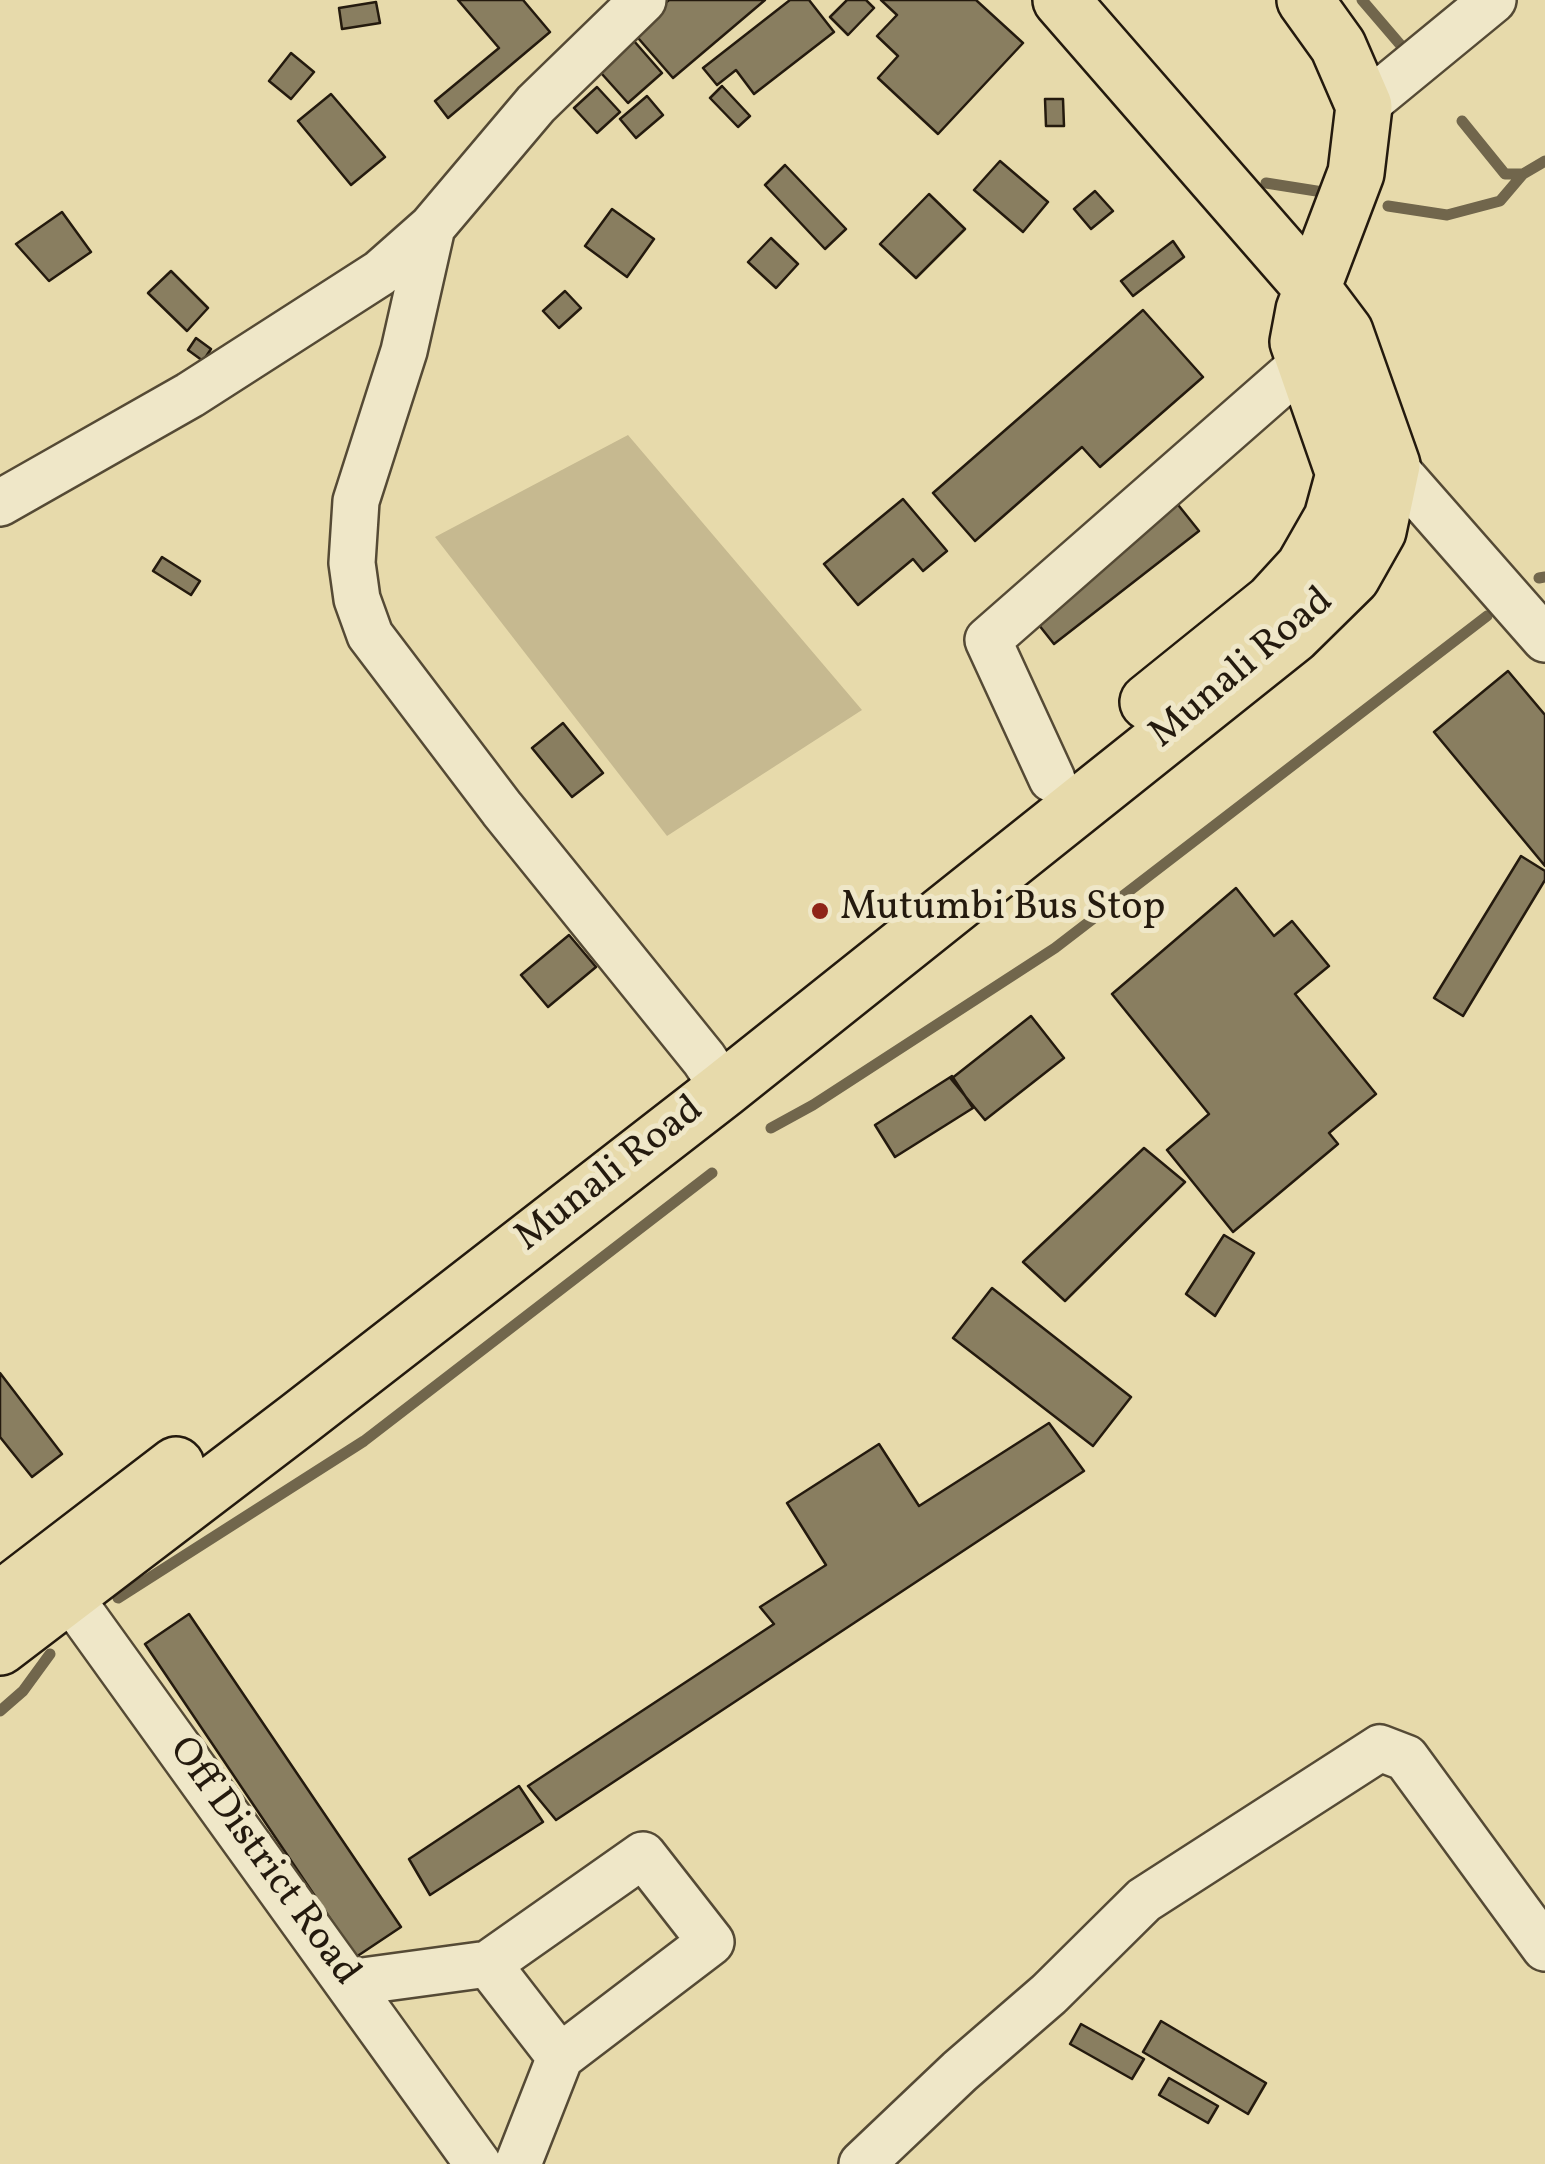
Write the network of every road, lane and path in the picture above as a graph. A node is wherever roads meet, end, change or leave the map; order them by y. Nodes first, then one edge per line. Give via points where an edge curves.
1 (643, 0) edge
2 (1062, 0) edge
3 (1305, 0) edge
4 (1493, 0) edge
5 (1364, 106) junction
6 (432, 227) junction
7 (1312, 288) junction
8 (1305, 362) junction
9 (1392, 465) junction
10 (0, 503) edge
11 (1545, 639) edge
12 (1052, 779) junction
13 (714, 1074) junction
14 (57, 1578) junction
15 (0, 1600) edge
16 (0, 1647) edge
17 (1545, 1948) edge
18 (488, 1964) junction
19 (348, 1982) junction
20 (560, 2057) junction
21 (478, 2164) edge
22 (518, 2164) edge
23 (862, 2164) edge

1 - 6 street via 536,104
2 - 7 main road
3 - 5 main road via 1338,46
4 - 5 street
5 - 7 main road, Munali Road via 1356,172
6 - 10 street via 380,273 190,395
6 - 13 street via 404,351 356,501 352,563 358,598 370,634
7 - 8 main road, Munali Road via 1298,342
7 - 9 main road via 1345,332
8 - 12 main road, Munali Road via 1344,474 1332,518 1304,567 1272,602
8 - 12 street via 988,640
9 - 11 street
9 - 13 main road, Munali Road via 1378,532 1352,577 1293,635
12 - 13 main road, Munali Road
13 - 14 main road, Munali Road via 278,1389
14 - 15 main road, Munali Road
14 - 16 main road, Munali Road
14 - 19 street, Off District Road
17 - 23 street via 1406,1758 1380,1748 1144,1900
18 - 19 street
18 - 20 street
18 - 20 street via 643,1855 688,1913 710,1942
19 - 21 street, Off District Road
20 - 22 street

